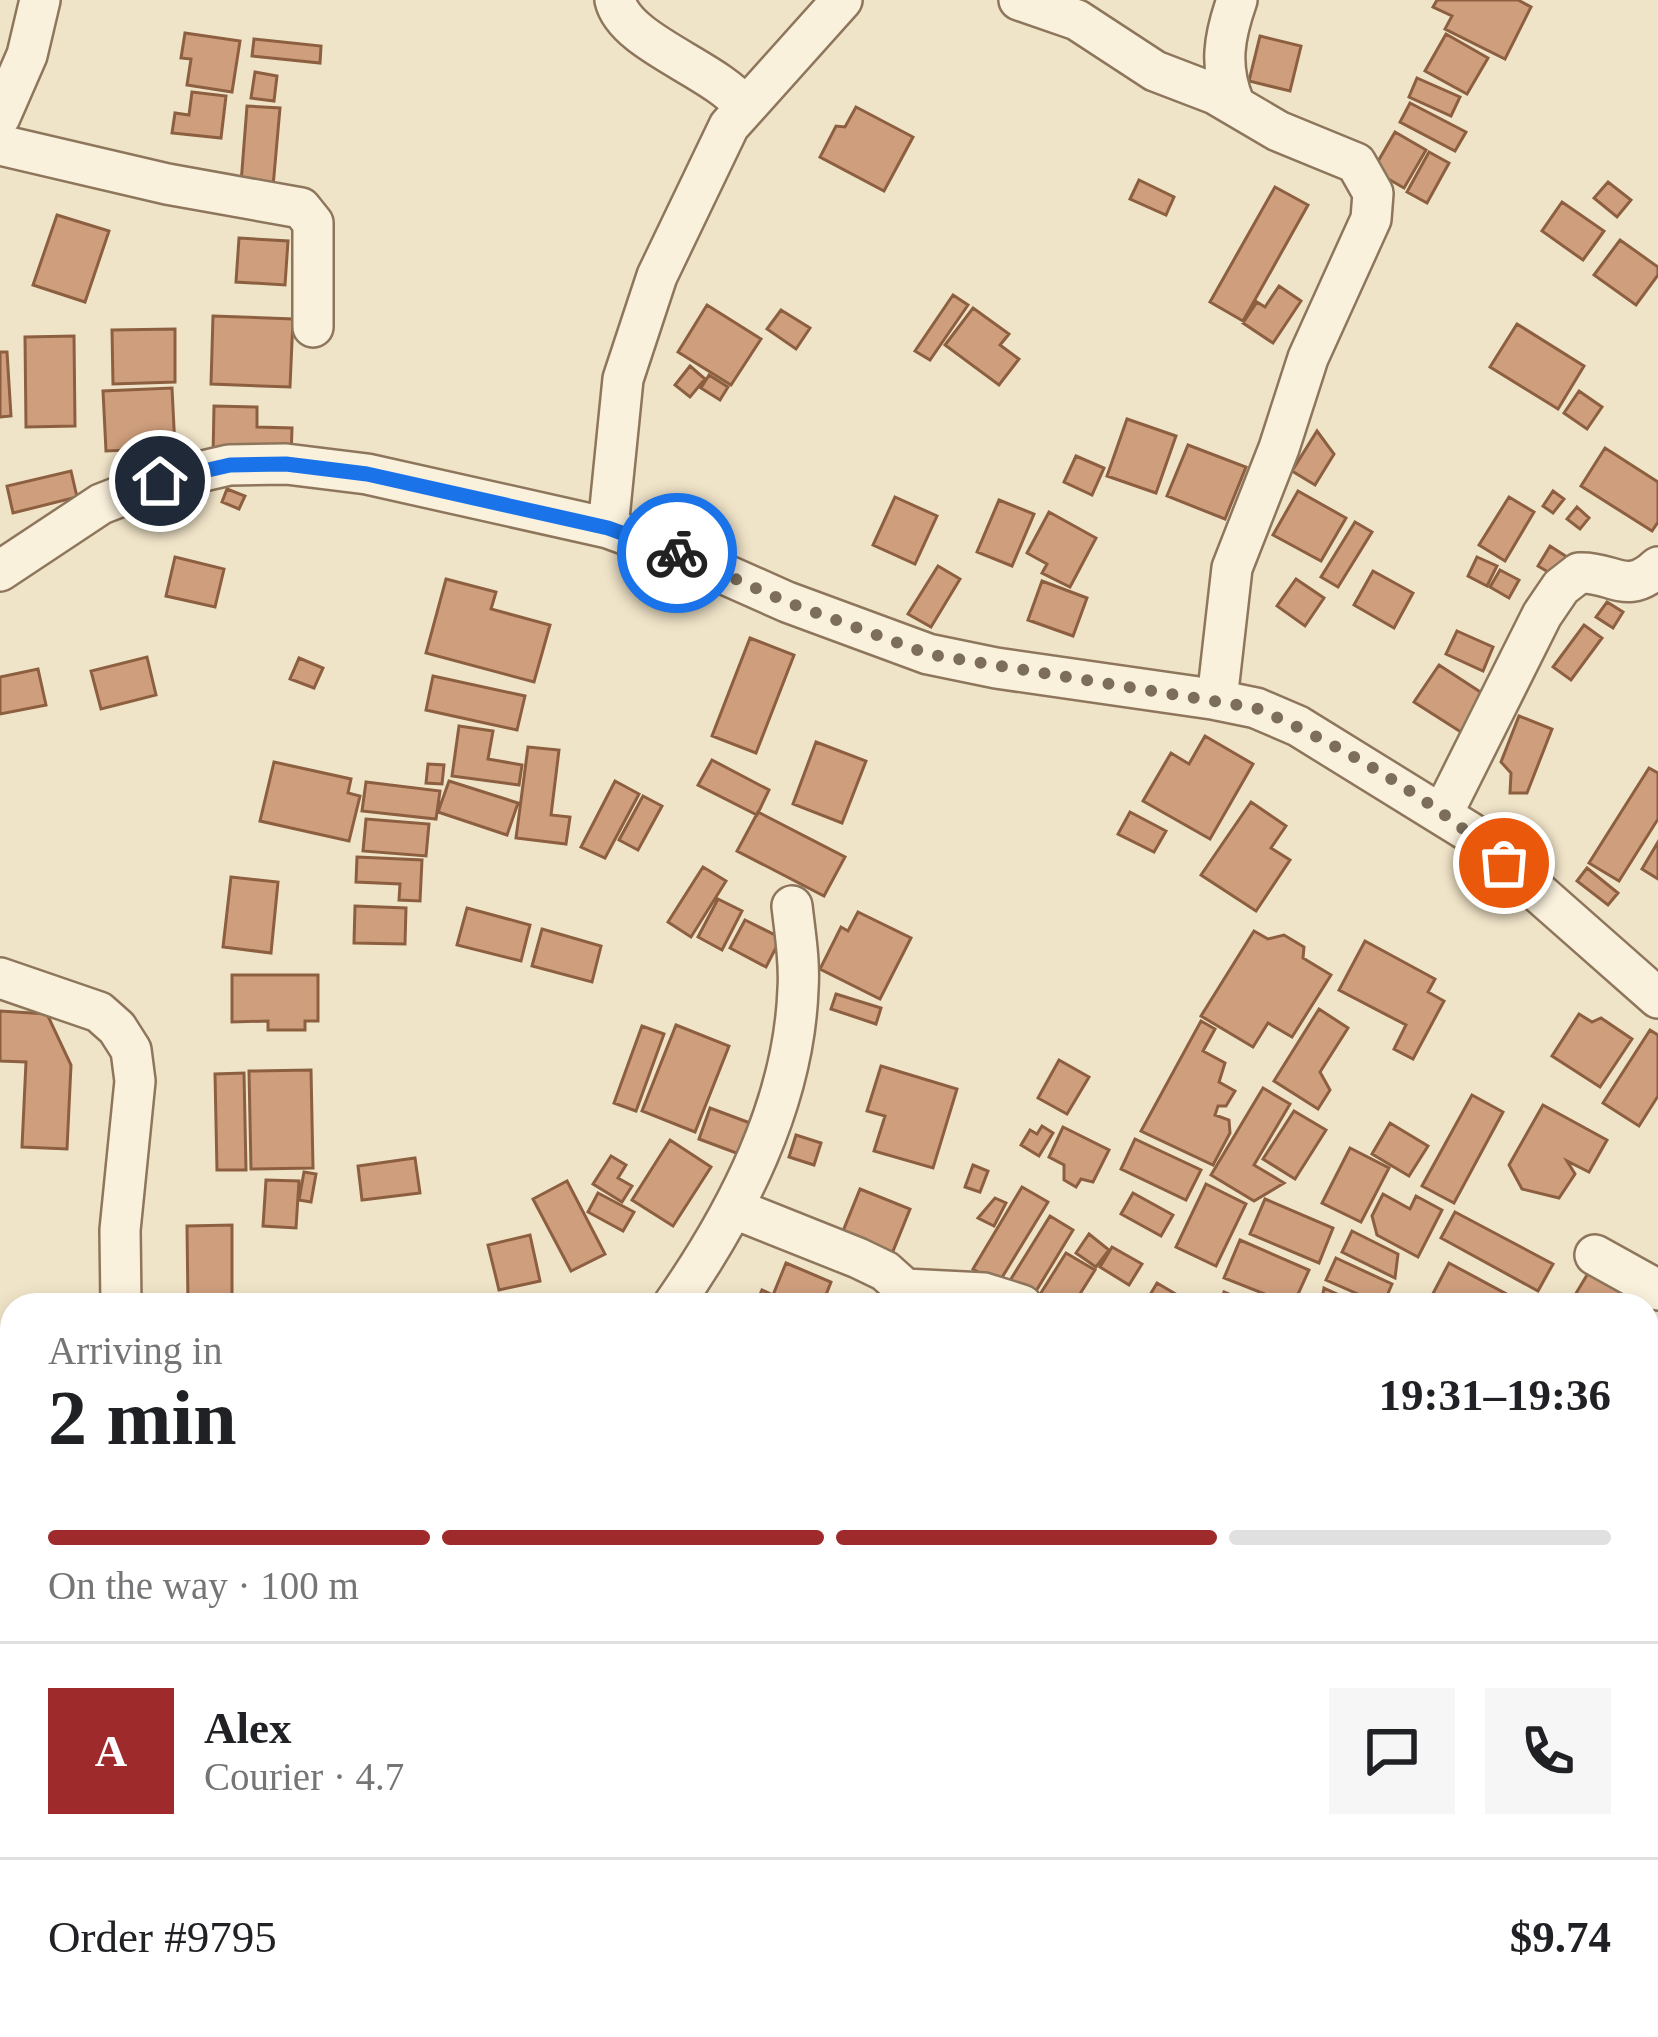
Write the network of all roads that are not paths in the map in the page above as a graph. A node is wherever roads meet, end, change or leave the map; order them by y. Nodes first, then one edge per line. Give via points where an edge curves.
1 (40, 0) edge
2 (615, 0) edge
3 (842, 0) edge
4 (1019, 0) edge
5 (1237, 0) edge
6 (1234, 103) junction
7 (744, 106) junction
8 (0, 117) edge
9 (0, 145) edge
10 (313, 327) dead end
11 (608, 528) junction
12 (2, 565) edge
13 (1658, 567) edge
14 (1217, 700) junction
15 (1442, 815) junction
16 (792, 906) dead end
17 (0, 978) edge
18 (1658, 998) edge
19 (735, 1209) junction
20 (1594, 1255) dead end
21 (1658, 1290) edge
22 (121, 1293) edge
23 (681, 1293) edge
24 (984, 1293) edge

1 - 8 street
2 - 7 street via 632,28 721,81
3 - 7 street
4 - 6 street via 1077,20 1155,71
5 - 6 street via 1222,58
6 - 14 street via 1356,163 1373,208 1232,568
7 - 11 street via 710,161 642,313 623,379
9 - 10 street via 301,208 313,223
11 - 12 street via 367,474 230,465 101,504
11 - 14 street via 928,654
13 - 15 street via 1631,582 1579,573 1561,587
14 - 15 street via 1298,726
15 - 18 street
16 - 19 street via 799,986 791,1043
17 - 22 street via 99,1012 131,1050
19 - 23 street
19 - 24 street via 858,1258 905,1289
20 - 21 street

